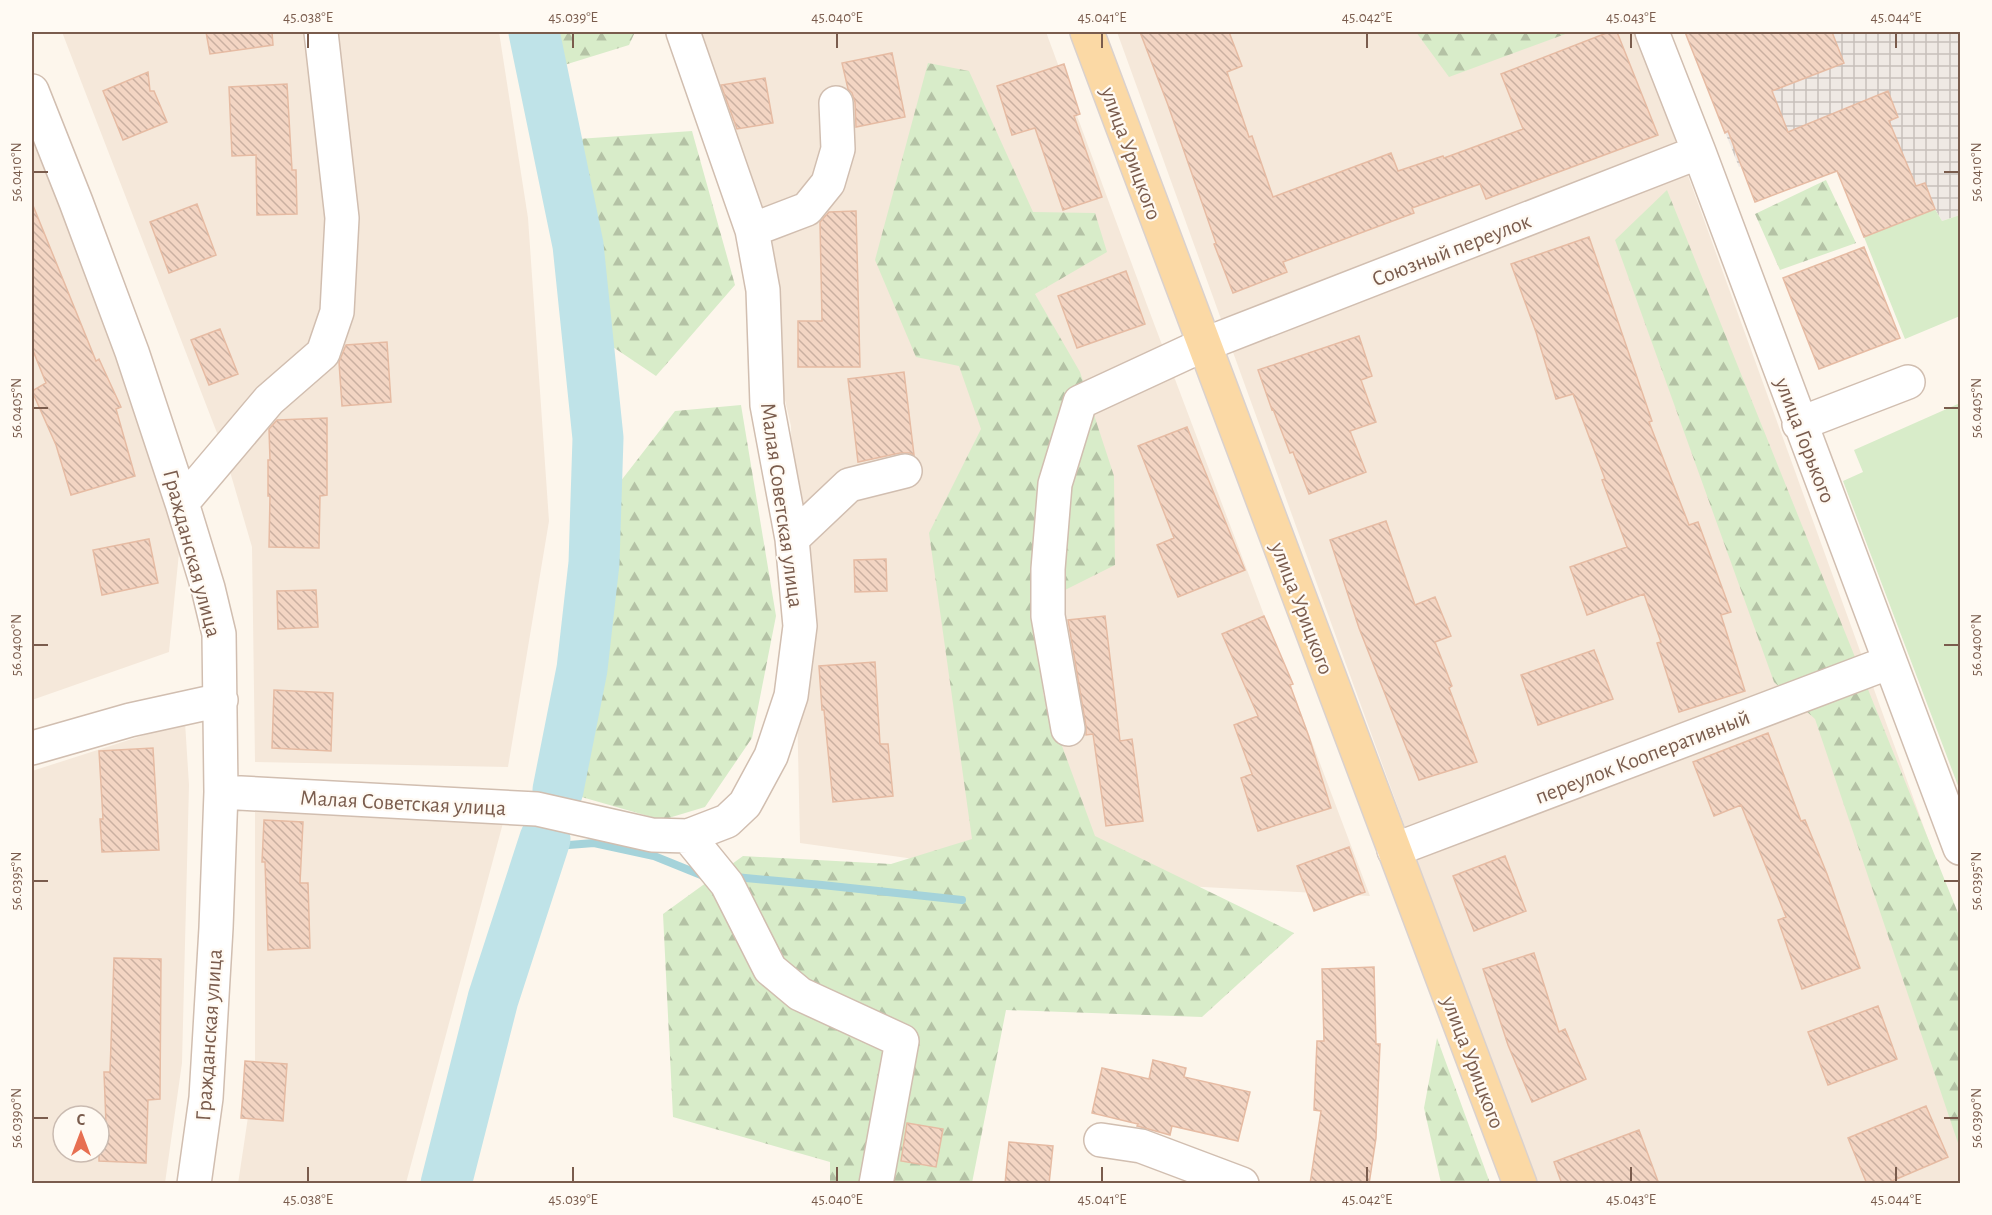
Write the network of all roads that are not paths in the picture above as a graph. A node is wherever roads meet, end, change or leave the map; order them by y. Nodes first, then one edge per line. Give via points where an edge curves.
1 (321, 32) edge
2 (683, 32) edge
3 (1087, 32) edge
4 (1652, 32) edge
5 (32, 91) edge
6 (836, 103) dead end
7 (1699, 152) junction
8 (752, 230) junction
9 (1203, 345) junction
10 (1908, 382) dead end
11 (1800, 424) junction
12 (905, 471) dead end
13 (182, 502) junction
14 (792, 539) junction
15 (1890, 662) junction
16 (221, 700) junction
17 (1068, 729) dead end
18 (32, 748) edge
19 (221, 792) junction
20 (688, 836) junction
21 (1960, 848) edge
22 (1394, 850) junction
23 (1101, 1140) dead end
24 (194, 1184) edge
25 (876, 1184) edge
26 (1242, 1184) edge
27 (1520, 1184) edge

1 - 13 street via 342,218 337,312 323,353 269,400
2 - 8 street, Малая Советская улица
3 - 9 main road, улица Урицкого
4 - 7 street, улица Горького
5 - 13 street, Гражданская улица via 132,352
6 - 8 street via 838,149 828,183 807,209
7 - 9 street, Союзный переулок
7 - 11 street, улица Горького
8 - 14 street, Малая Советская улица via 763,290 767,405
9 - 17 street, Союзный переулок via 1080,402 1055,484 1048,569 1048,616
9 - 22 main road, улица Урицкого
10 - 11 street
11 - 15 street, улица Горького
12 - 14 street via 849,485
13 - 16 street, Гражданская улица via 219,634
14 - 20 street, Малая Советская улица via 800,626 791,696 771,756 745,804 728,821
15 - 21 street, улица Горького
15 - 22 street, переулок Кооперативный
16 - 18 street via 130,720
16 - 19 street, Гражданская улица
19 - 20 street, Малая Советская улица via 537,809 652,835
19 - 24 street, Гражданская улица via 206,1098
20 - 25 street via 727,884 770,969 800,994 902,1041
22 - 27 main road, улица Урицкого
23 - 26 street via 1141,1146

